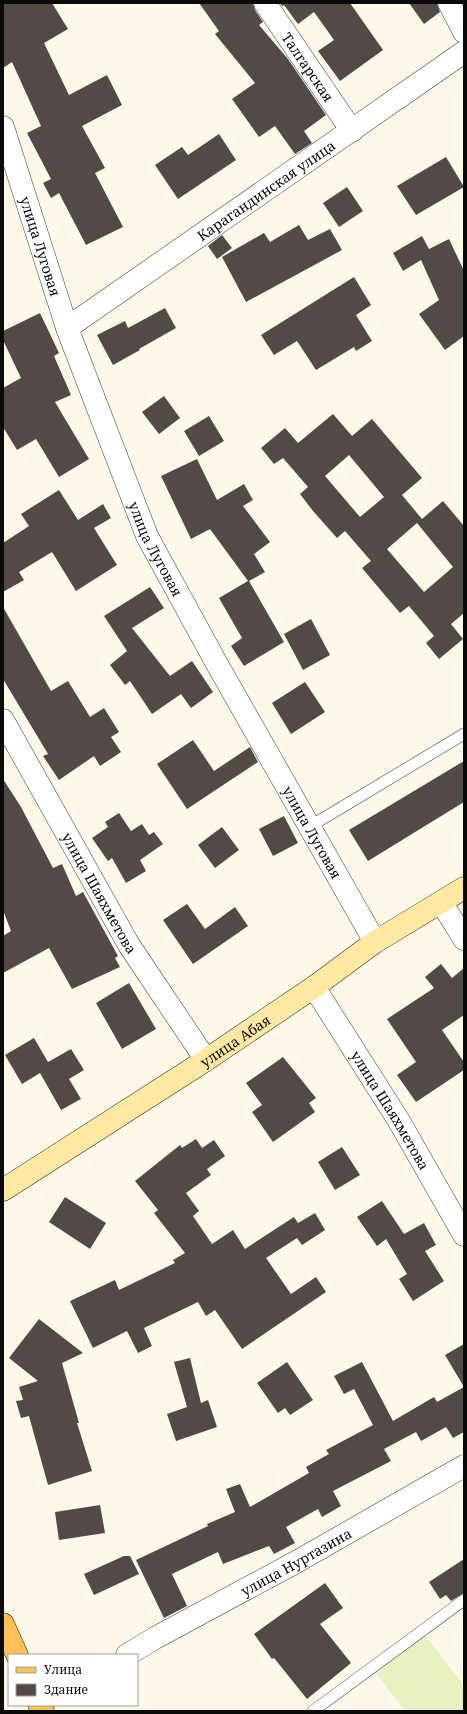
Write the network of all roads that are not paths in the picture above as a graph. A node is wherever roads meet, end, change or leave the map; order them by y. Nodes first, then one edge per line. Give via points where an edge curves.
1 (265, 3) edge
2 (449, 3) edge
3 (464, 32) edge
4 (464, 52) edge
5 (3, 127) edge
6 (352, 131) junction
7 (67, 328) junction
8 (3, 720) edge
9 (464, 734) edge
10 (309, 826) junction
11 (464, 888) edge
12 (441, 902) junction
13 (464, 939) edge
14 (375, 942) junction
15 (314, 987) junction
16 (206, 1060) junction
17 (3, 1190) edge
18 (464, 1235) edge
19 (464, 1466) edge
20 (464, 1600) edge
21 (3, 1624) edge
22 (17, 1654) edge
23 (129, 1654) edge
24 (320, 1709) edge

1 - 6 street, Талгарская
2 - 3 street
4 - 6 street, Карагандинская улица
5 - 7 street, улица Луговая
6 - 7 street, Карагандинская улица
7 - 10 street, улица Луговая via 148,536
8 - 16 street, улица Шаяхметова via 129,945
9 - 10 lane
10 - 14 street, улица Луговая
11 - 12 main road, улица Абая
12 - 13 street
12 - 14 main road, улица Абая
14 - 15 main road, улица Абая
15 - 16 main road, улица Абая
15 - 18 street, улица Шаяхметова via 399,1121
16 - 17 main road, улица Абая
19 - 23 street, улица Нуртазина
20 - 24 lane
21 - 22 main road

